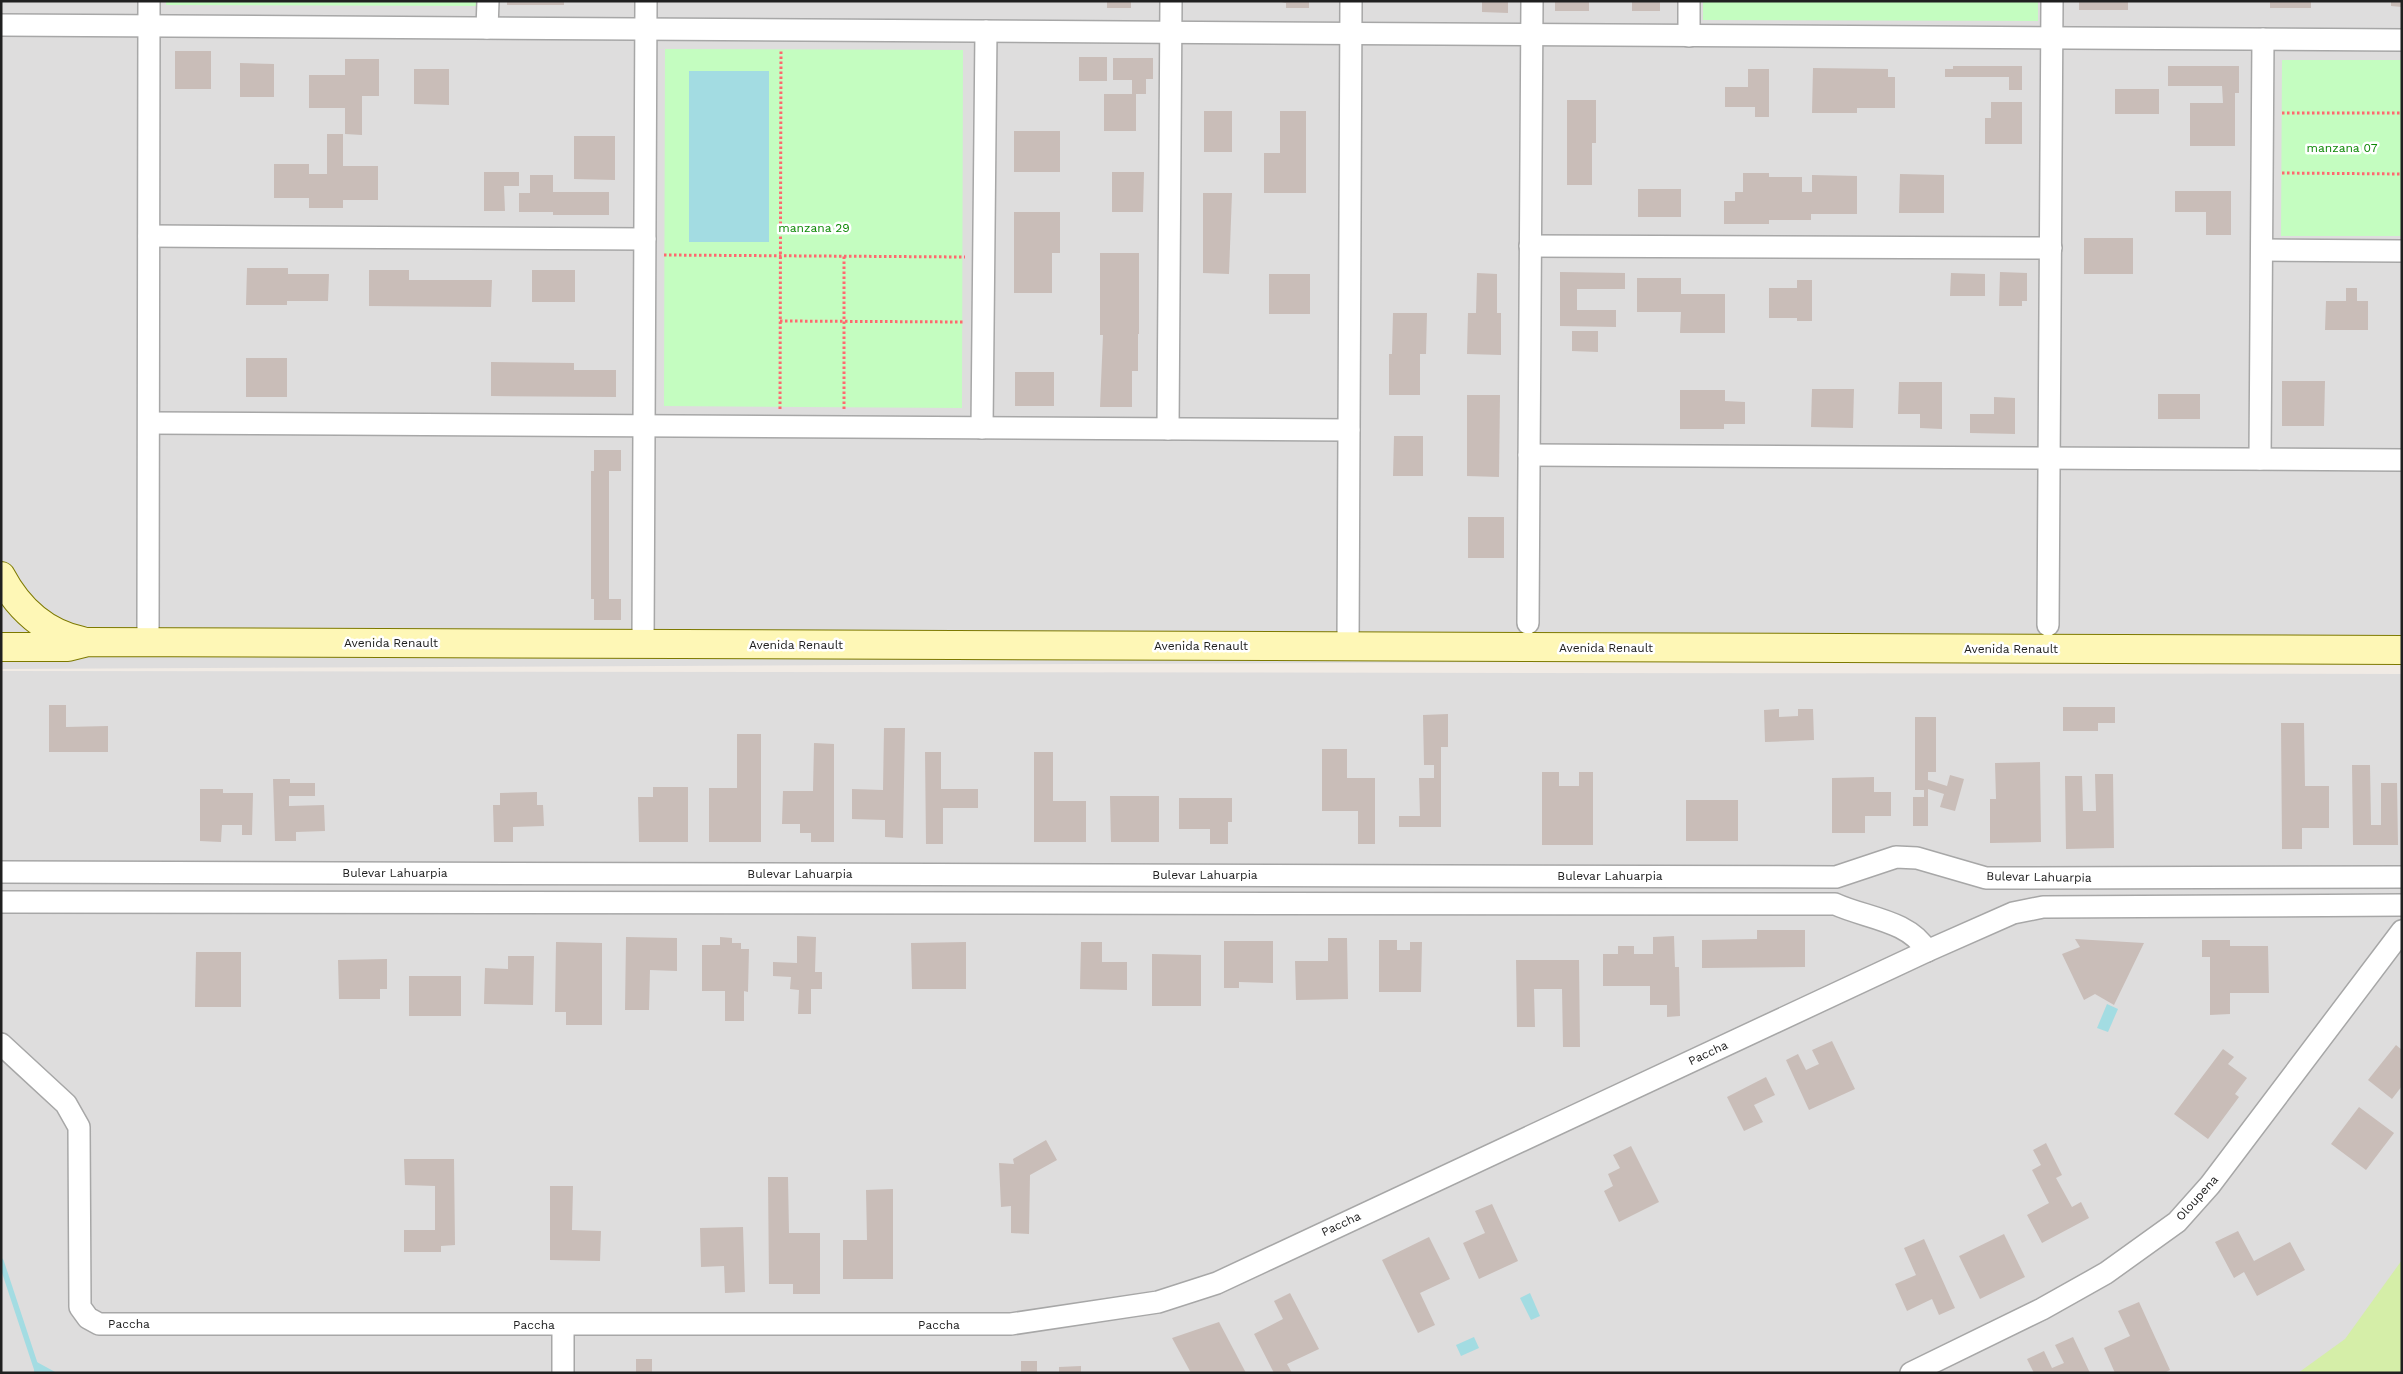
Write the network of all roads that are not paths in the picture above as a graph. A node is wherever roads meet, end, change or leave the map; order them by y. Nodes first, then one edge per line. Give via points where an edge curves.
1 (149, 1) edge
2 (488, 1) edge
3 (646, 1) edge
4 (1171, 1) edge
5 (1352, 1) edge
6 (1532, 1) edge
7 (1689, 1) edge
8 (2052, 1) edge
9 (1, 25) edge
10 (149, 26) junction
11 (488, 28) junction
12 (646, 29) junction
13 (986, 31) junction
14 (1171, 32) junction
15 (1351, 34) junction
16 (1531, 35) junction
17 (1689, 36) junction
18 (2052, 38) junction
19 (2263, 39) junction
20 (2402, 40) edge
21 (149, 236) junction
22 (1530, 246) junction
23 (645, 247) junction
24 (2050, 248) junction
25 (2262, 250) junction
26 (2402, 251) edge
27 (149, 424) junction
28 (644, 426) junction
29 (982, 428) junction
30 (1168, 429) junction
31 (1349, 430) junction
32 (1529, 455) junction
33 (2049, 458) junction
34 (2260, 459) junction
35 (2402, 460) edge
36 (1, 576) edge
37 (1528, 623) dead end
38 (2048, 625) dead end
39 (88, 642) junction
40 (148, 643) junction
41 (643, 644) junction
42 (1, 647) edge
43 (1348, 647) junction
44 (2402, 650) edge
45 (1, 872) edge
46 (1836, 877) junction
47 (2402, 877) edge
48 (2006, 878) junction
49 (1, 902) edge
50 (1835, 904) junction
51 (2402, 905) edge
52 (2013, 913) junction
53 (2402, 931) edge
54 (1927, 951) junction
55 (1, 1044) edge
56 (563, 1325) junction
57 (563, 1373) edge
58 (1911, 1373) edge

1 - 10 street
2 - 11 street
3 - 12 street
4 - 14 street
5 - 15 street
6 - 16 street
7 - 17 street
8 - 18 street
9 - 10 street
10 - 11 street
10 - 21 street
11 - 12 street
12 - 13 street
12 - 23 street
13 - 14 street
13 - 29 street
14 - 15 street
14 - 30 street
15 - 16 street
15 - 31 street
16 - 17 street
16 - 22 street
17 - 18 street
18 - 19 street
18 - 24 street
19 - 20 street
19 - 25 street
21 - 23 street
21 - 27 street
22 - 24 street
22 - 32 street
23 - 28 street
24 - 33 street
25 - 26 street
25 - 34 street
27 - 28 street
27 - 40 street
28 - 29 street
28 - 41 street
29 - 30 street
30 - 31 street
31 - 43 street
32 - 33 street
32 - 37 street
33 - 34 street
33 - 38 street
34 - 35 street
36 - 39 street via 21,606 46,627
39 - 40 street, Avenida Renault
39 - 42 street, Avenida Renault via 68,647
40 - 41 street, Avenida Renault
41 - 43 street, Avenida Renault
43 - 44 street, Avenida Renault
45 - 46 street, Bulevar Lahuarpia
46 - 48 street, Bulevar Lahuarpia via 1896,857 1917,858 1986,878
46 - 50 street
47 - 48 street, Bulevar Lahuarpia
48 - 52 street via 2017,900
49 - 50 street
50 - 54 street via 1909,931 1921,940
51 - 52 street, Paccha via 2043,907
52 - 54 street, Paccha
53 - 58 street, Oloupena via 2210,1185 2177,1222 2106,1273 2042,1310
54 - 56 street, Paccha via 1217,1283 1158,1302 1011,1324
55 - 56 street, Paccha via 66,1104 79,1127 80,1306 88,1318 99,1324
56 - 57 street

